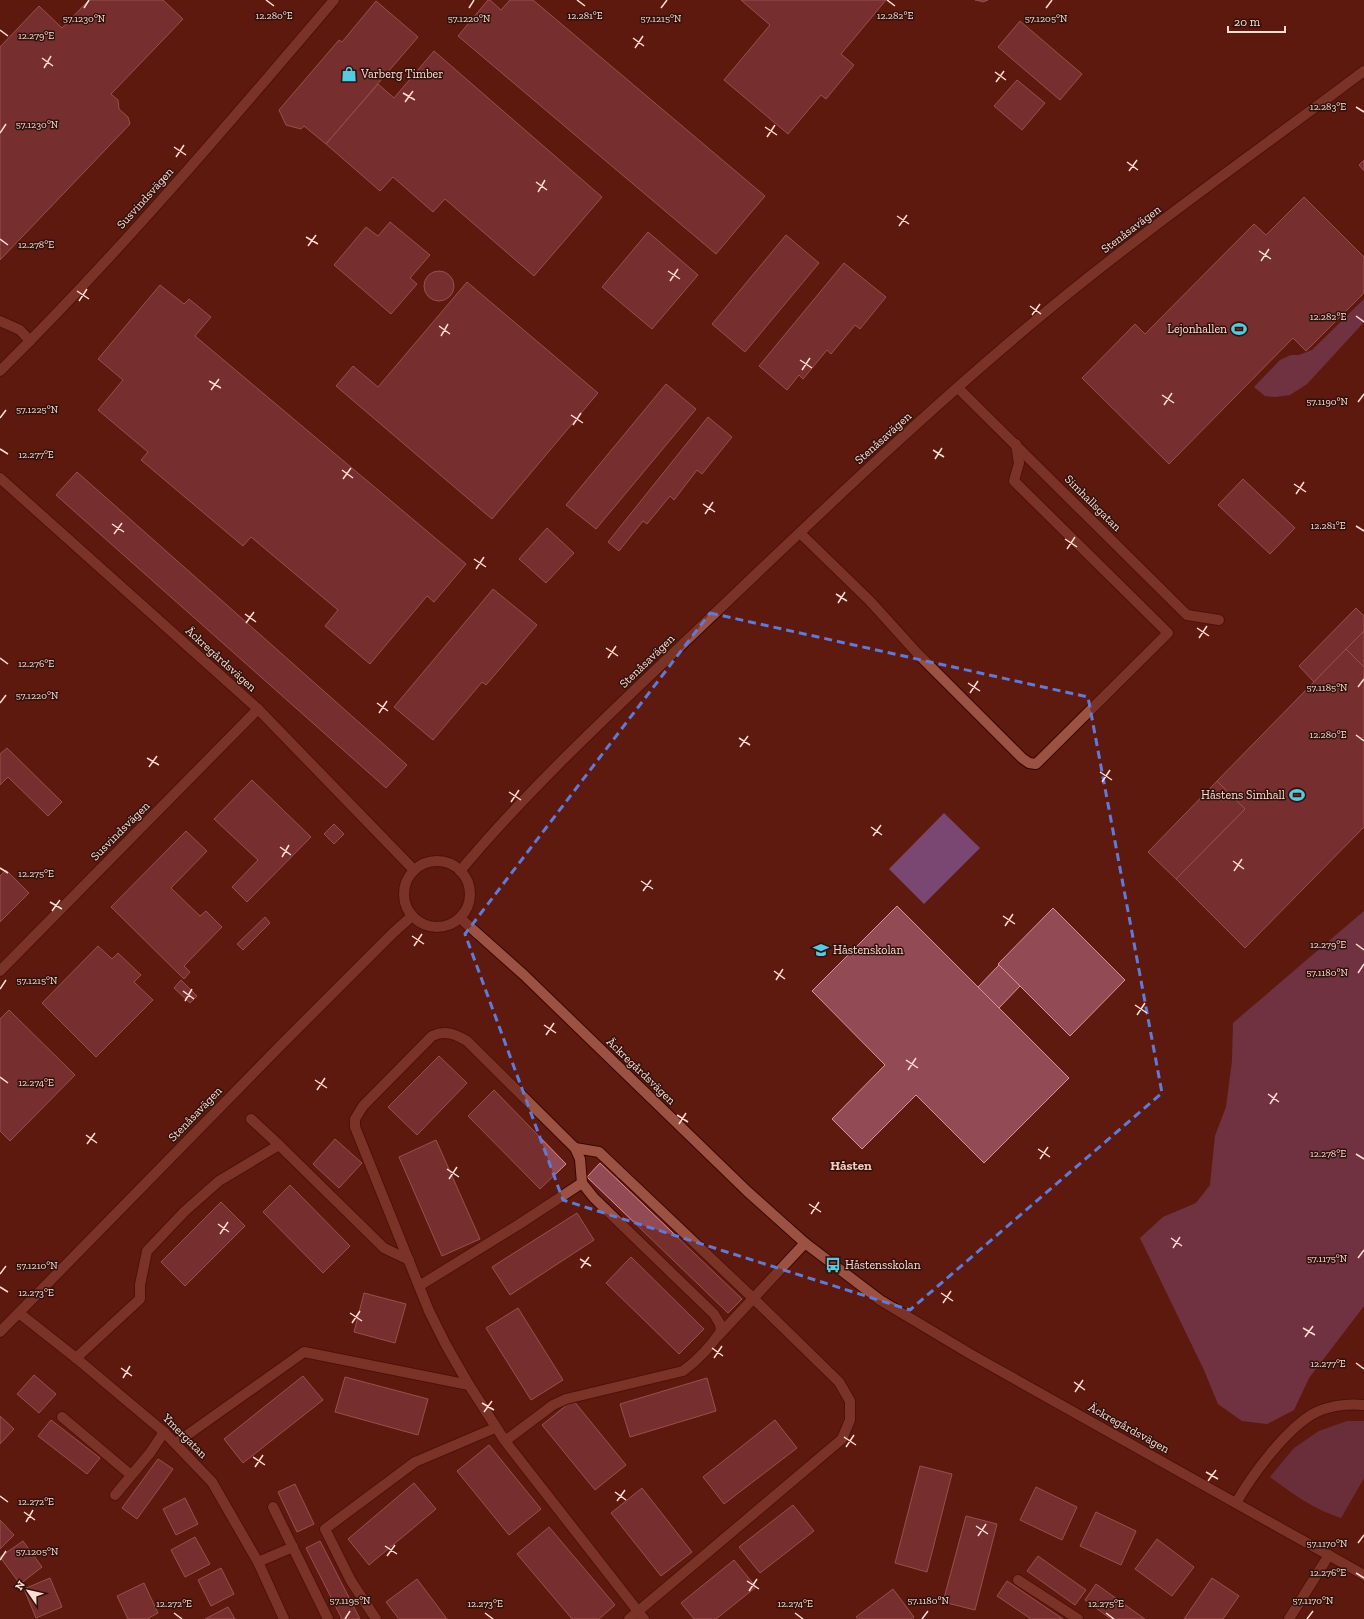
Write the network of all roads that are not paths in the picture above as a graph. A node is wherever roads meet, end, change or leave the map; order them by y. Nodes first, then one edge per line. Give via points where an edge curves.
1 (334, 0) edge
2 (1364, 71) edge
3 (0, 321) edge
4 (30, 341) junction
5 (0, 371) edge
6 (958, 388) junction
7 (1016, 444) junction
8 (0, 478) edge
9 (800, 533) junction
10 (1219, 620) dead end
11 (258, 709) junction
12 (414, 870) junction
13 (460, 871) junction
14 (412, 916) junction
15 (460, 918) junction
16 (0, 971) edge
17 (251, 1119) dead end
18 (279, 1145) junction
19 (575, 1148) junction
20 (582, 1183) junction
21 (805, 1243) junction
22 (409, 1260) junction
23 (419, 1286) junction
24 (754, 1299) junction
25 (19, 1313) junction
26 (0, 1332) edge
27 (717, 1337) junction
28 (76, 1358) junction
29 (469, 1385) junction
30 (1364, 1405) edge
31 (62, 1417) dead end
32 (495, 1428) junction
33 (164, 1432) junction
34 (506, 1442) junction
35 (176, 1443) junction
36 (132, 1475) junction
37 (115, 1495) dead end
38 (1236, 1503) junction
39 (273, 1507) dead end
40 (293, 1547) junction
41 (1329, 1555) junction
42 (258, 1562) junction
43 (1364, 1575) edge
44 (1018, 1580) dead end
45 (641, 1615) edge
46 (284, 1619) edge
47 (328, 1619) edge
48 (376, 1619) edge
49 (629, 1619) edge
50 (1078, 1619) edge
51 (1289, 1619) edge

1 - 4 street, Susvindsvägen via 152,210
2 - 6 street, Stenåsavägen via 1118,254 1031,324
3 - 4 street via 20,330
4 - 5 street, Susvindsvägen
6 - 7 street, Simhallsgatan
6 - 9 street, Stenåsavägen
7 - 9 street via 1019,463 1014,481 1168,633 1036,764 1022,758
7 - 10 street, Simhallsgatan via 1187,615
8 - 11 street, Äckregårdsvägen
9 - 13 street, Stenåsavägen via 579,743 518,804
11 - 12 street, Äckregårdsvägen
11 - 16 street, Susvindsvägen
12 - 13 street via 427,862 441,861
12 - 14 street via 404,889 405,904
13 - 15 street via 467,881 470,894 467,907
14 - 15 street via 422,924 436,928
14 - 25 street, Stenåsavägen via 281,1045
15 - 21 street, Äckregårdsvägen via 524,975 742,1186
17 - 18 street
18 - 22 street via 384,1248
18 - 28 street via 219,1181 185,1211 147,1251 140,1285 140,1299
19 - 20 street via 580,1160
19 - 22 street via 468,1041 448,1032 432,1036 364,1106 355,1120 355,1127
19 - 24 street via 599,1152
20 - 23 street
20 - 27 street via 594,1198 714,1314 721,1331
21 - 24 street
21 - 38 street, Äckregårdsvägen via 880,1300 917,1323
22 - 23 street
23 - 29 street via 446,1345
24 - 27 street
24 - 45 street via 840,1382 850,1401 850,1420 842,1439
25 - 26 street, Stenåsavägen
25 - 28 street, Ymergatan
27 - 34 street via 694,1363 683,1371 566,1399 553,1405
28 - 33 street, Ymergatan
29 - 32 street
29 - 35 street via 304,1352
30 - 38 street via 1352,1403 1311,1415 1281,1442 1255,1473
31 - 36 street
32 - 34 street
32 - 48 street via 415,1462 325,1529 351,1581
33 - 35 street, Ymergatan
33 - 36 street
34 - 45 street
35 - 42 street, Ymergatan via 212,1482
36 - 37 street
38 - 41 street, Äckregårdsvägen
39 - 40 street
40 - 42 street
40 - 47 street
41 - 43 street, Äckregårdsvägen
41 - 51 street
42 - 46 street, Ymergatan
44 - 50 street
45 - 49 street

